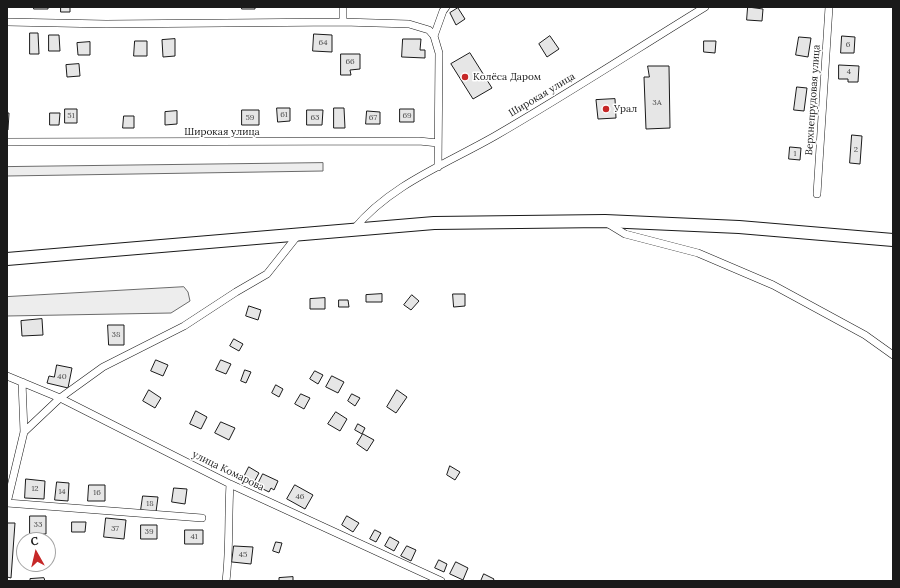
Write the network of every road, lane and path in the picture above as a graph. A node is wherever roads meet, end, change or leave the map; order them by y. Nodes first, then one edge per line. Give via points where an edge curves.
1 (343, 7) edge
2 (446, 7) edge
3 (705, 7) edge
4 (829, 7) edge
5 (7, 22) edge
6 (343, 22) junction
7 (434, 36) junction
8 (7, 142) edge
9 (438, 143) junction
10 (438, 166) junction
11 (817, 194) dead end
12 (605, 221) junction
13 (354, 230) junction
14 (298, 235) junction
15 (893, 240) edge
16 (7, 259) edge
17 (893, 355) edge
18 (7, 376) edge
19 (22, 382) junction
20 (60, 398) junction
21 (24, 432) junction
22 (230, 484) junction
23 (7, 503) edge
24 (202, 518) dead end
25 (226, 581) edge
26 (441, 581) edge

1 - 6 street
2 - 7 street via 442,11
3 - 10 street, Широкая улица via 494,136
4 - 11 street, Верхнепрудовая улица
5 - 6 street
6 - 7 street via 409,24 429,30
7 - 9 street via 439,53
8 - 9 street, Широкая улица
9 - 10 street
10 - 13 street, Широкая улица via 387,197 368,212
12 - 13 main road via 434,223
12 - 15 main road
12 - 17 street via 625,234 698,253 774,284 865,335
13 - 14 main road
14 - 16 main road
14 - 20 street via 267,274 184,326 103,367
18 - 19 street, улица Комарова
19 - 20 street, улица Комарова
19 - 21 street
20 - 21 street
20 - 22 street, улица Комарова
21 - 23 street
22 - 25 street
22 - 26 street, улица Комарова
23 - 24 street

